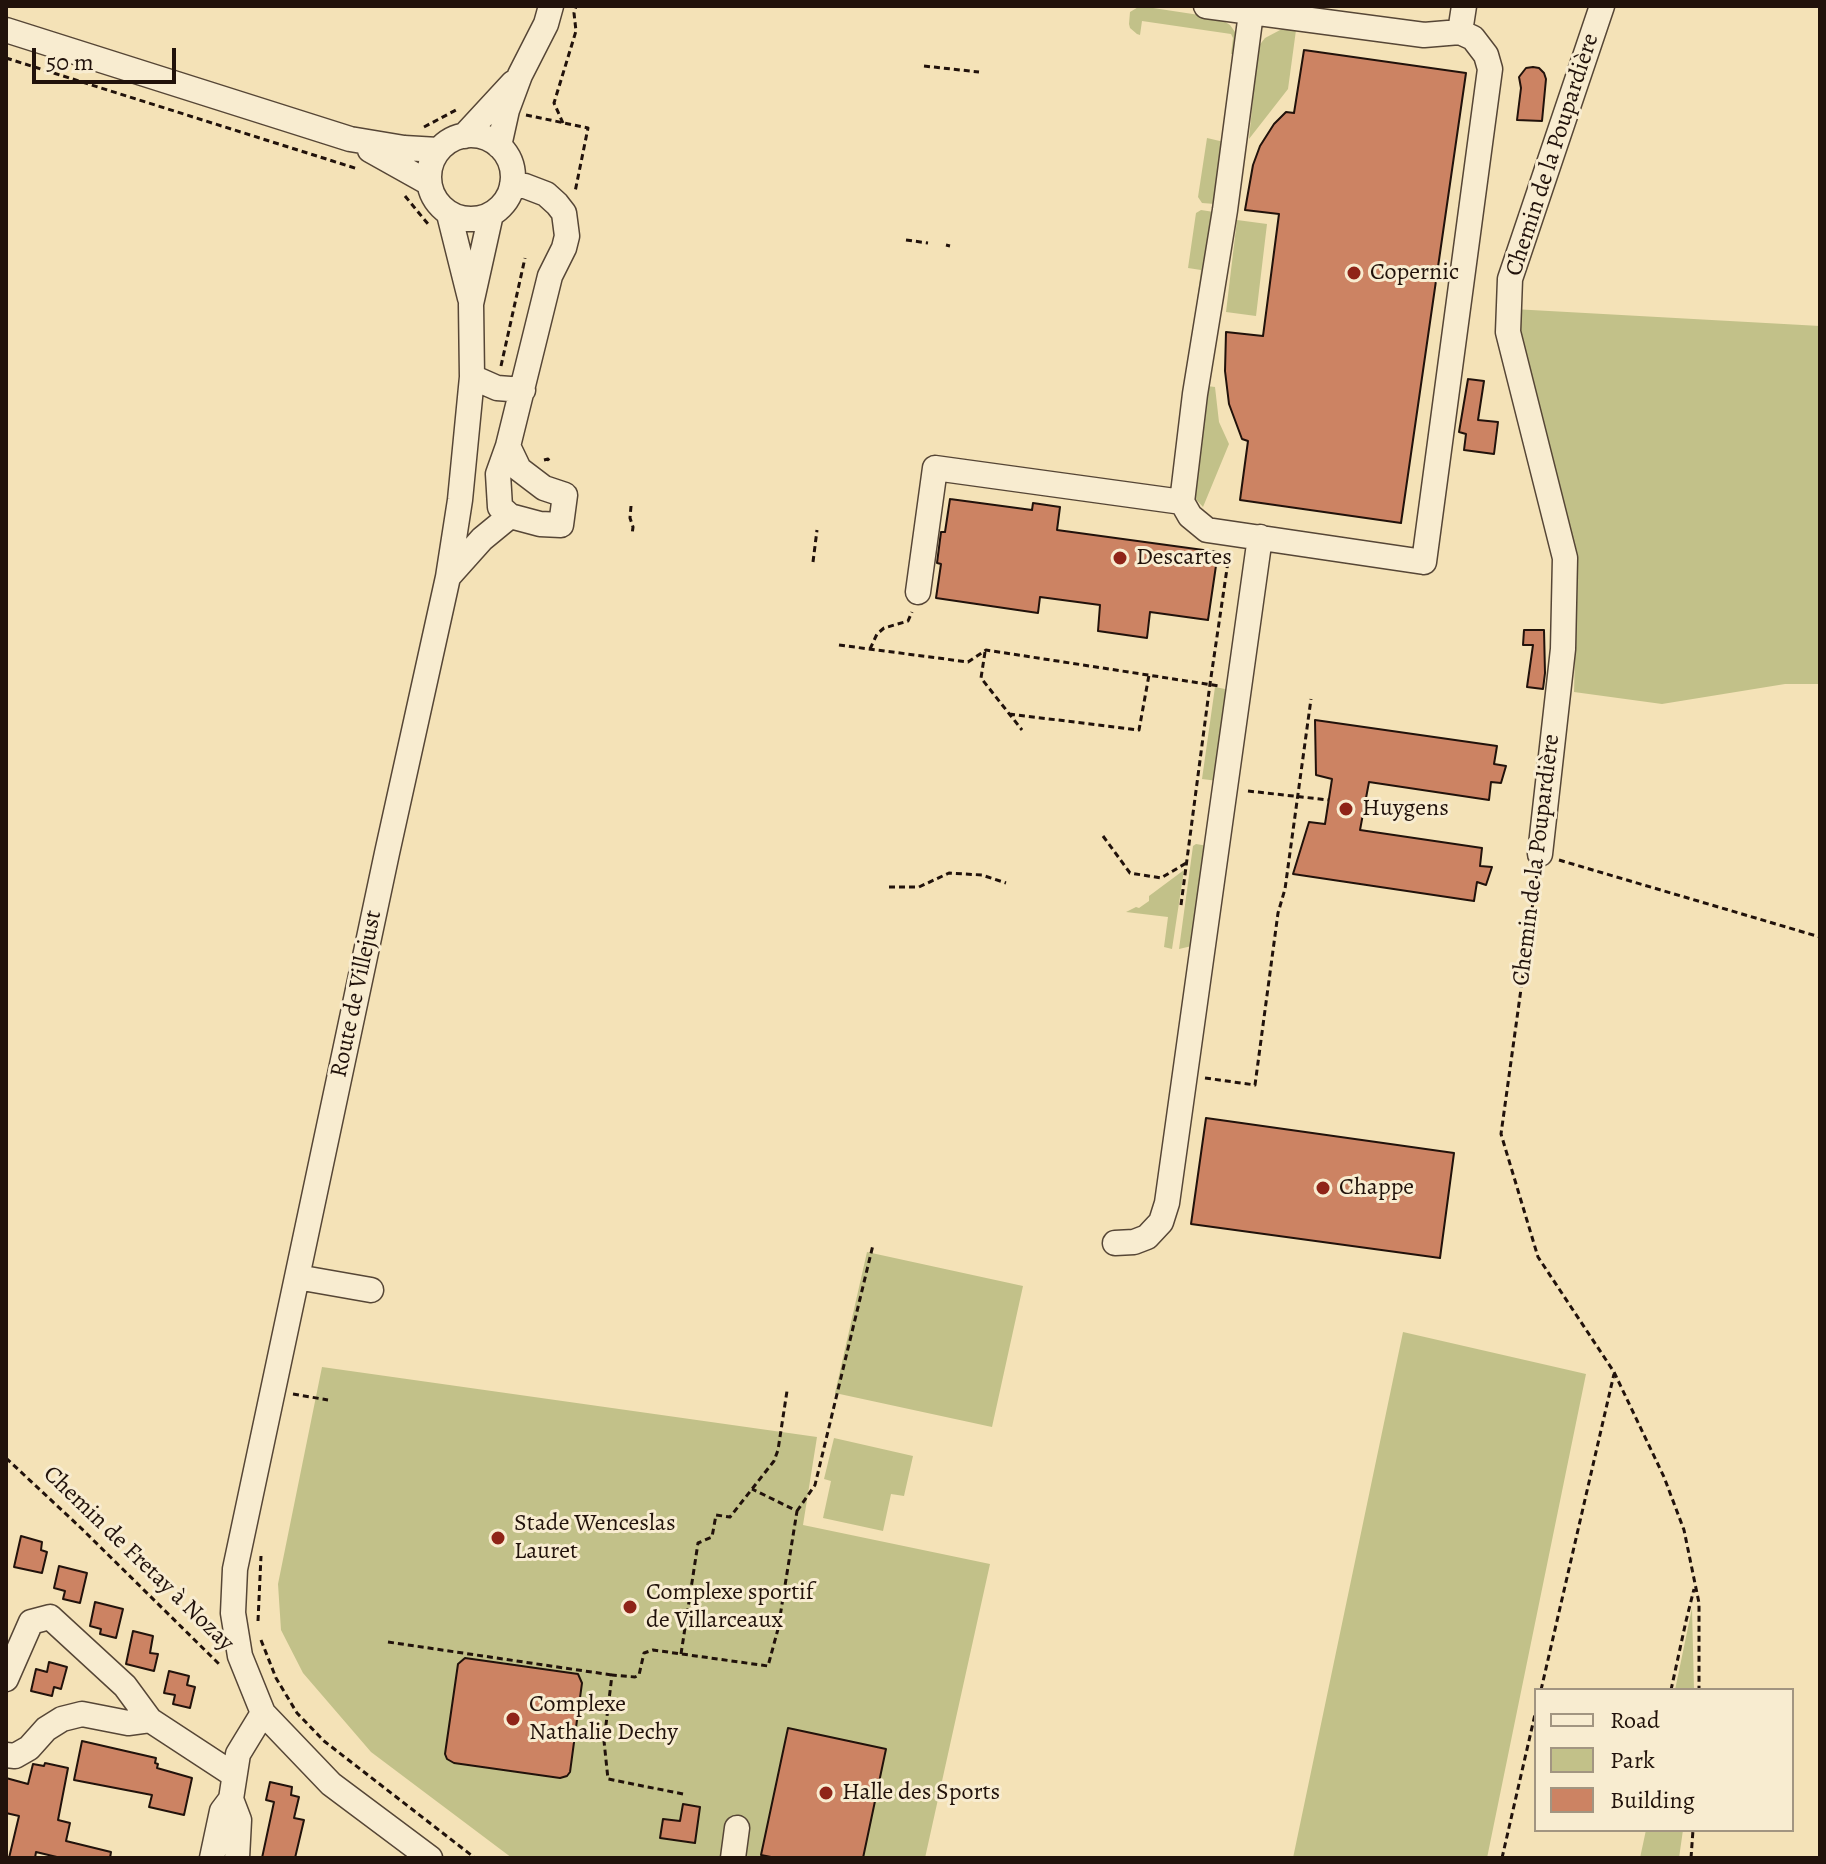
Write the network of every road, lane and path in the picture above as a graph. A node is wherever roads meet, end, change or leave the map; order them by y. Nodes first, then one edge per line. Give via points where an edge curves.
1 (551, 6) edge
2 (576, 6) edge
3 (1206, 6) edge
4 (1464, 6) edge
5 (1602, 6) edge
6 (1251, 13) junction
7 (6, 30) edge
8 (1460, 32) junction
9 (6, 58) edge
10 (924, 66) dead end
11 (979, 72) dead end
12 (520, 75) junction
13 (468, 104) dead end
14 (563, 123) dead end
15 (588, 128) dead end
16 (595, 129) dead end
17 (464, 136) junction
18 (499, 146) junction
19 (438, 150) junction
20 (402, 157) junction
21 (364, 170) dead end
22 (429, 183) junction
23 (512, 185) junction
24 (491, 214) junction
25 (439, 219) junction
26 (906, 240) dead end
27 (928, 243) dead end
28 (471, 304) junction
29 (472, 377) junction
30 (523, 390) junction
31 (508, 446) junction
32 (1182, 502) junction
33 (631, 506) dead end
34 (510, 516) junction
35 (817, 530) dead end
36 (1224, 532) junction
37 (632, 535) dead end
38 (1260, 537) junction
39 (813, 562) dead end
40 (448, 577) junction
41 (916, 598) joint
42 (839, 645) dead end
43 (870, 649) junction
44 (986, 650) junction
45 (1149, 675) junction
46 (1210, 684) junction
47 (1239, 689) junction
48 (1311, 699) dead end
49 (1009, 714) junction
50 (1022, 730) dead end
51 (1225, 788) junction
52 (1298, 798) junction
53 (1329, 800) dead end
54 (1103, 836) dead end
55 (1540, 854) junction
56 (1188, 862) junction
57 (1006, 883) dead end
58 (889, 887) dead end
59 (1181, 905) dead end
60 (1820, 937) edge
61 (1186, 1068) junction
62 (1115, 1243) dead end
63 (873, 1245) dead end
64 (297, 1277) junction
65 (371, 1290) dead end
66 (1614, 1372) junction
67 (787, 1391) dead end
68 (293, 1394) dead end
69 (328, 1400) dead end
70 (6, 1458) edge
71 (752, 1489) junction
72 (797, 1511) junction
73 (262, 1548) dead end
74 (1695, 1585) junction
75 (258, 1622) dead end
76 (258, 1634) dead end
77 (388, 1642) dead end
78 (681, 1654) junction
79 (612, 1675) junction
80 (6, 1679) edge
81 (249, 1680) junction
82 (1541, 1688) edge
83 (1671, 1688) edge
84 (1699, 1688) edge
85 (263, 1713) junction
86 (1534, 1719) edge
87 (150, 1720) junction
88 (6, 1755) edge
89 (232, 1787) junction
90 (683, 1794) dead end
91 (737, 1828) dead end
92 (1693, 1832) edge
93 (212, 1858) edge
94 (237, 1858) edge
95 (430, 1858) edge
96 (475, 1858) edge
97 (733, 1858) edge
98 (1502, 1858) edge
99 (1691, 1858) edge

1 - 12 street
2 - 14 path via 576,31 554,103
3 - 6 street
4 - 8 street
5 - 55 street, Chemin de la Poupardière via 1510,279 1508,332 1565,558 1563,649
6 - 8 street via 1424,35
6 - 32 street
7 - 20 street
8 - 38 street via 1473,38 1490,69 1424,562
9 - 21 path
10 - 11 path
12 - 17 street
12 - 18 street
13 - 20 path via 407,136
15 - 16 path
17 - 18 street
17 - 19 street
18 - 23 street via 513,171
19 - 20 street
19 - 22 street
20 - 22 street
20 - 25 path via 392,183
22 - 25 street
23 - 24 street
23 - 30 street via 546,194 567,224
24 - 25 street
24 - 28 street, Route de Villejust
25 - 28 street, Route de Villejust
26 - 27 path
28 - 29 street, Route de Villejust
29 - 30 street via 497,388
29 - 40 street, Route de Villejust
30 - 31 street
31 - 34 street via 498,474 500,507
31 - 34 street via 519,469 544,488 565,495 561,525
32 - 36 street via 1207,530
32 - 41 street via 935,468
33 - 37 path
34 - 40 street
35 - 39 path
36 - 38 street
36 - 46 path via 1230,558
38 - 47 street
40 - 64 street, Route de Villejust
41 - 43 path via 908,621 884,628
42 - 43 path
43 - 44 path via 968,662
44 - 45 path
44 - 49 path via 981,678
45 - 46 path
45 - 49 path via 1139,730
46 - 47 path
46 - 56 path
47 - 51 street
48 - 52 path
49 - 50 path
51 - 52 path
51 - 61 street
52 - 53 path
52 - 61 path via 1255,1085 1193,1076
54 - 56 path via 1130,873 1161,878
55 - 60 path
55 - 66 path, Chemin de la Poupardière via 1501,1134 1538,1257
56 - 59 path
57 - 58 path via 949,873 919,887
61 - 62 street via 1161,1222 1147,1237
63 - 72 path via 815,1485
64 - 65 street
64 - 81 street, Route de Villejust via 235,1569 233,1613
66 - 74 path, Chemin de la Poupardière via 1664,1477 1684,1530
66 - 82 path
67 - 71 path via 778,1450
68 - 69 path
70 - 81 path, Chemin de Fretay à Nozay via 219,1664
71 - 72 path
71 - 78 path via 730,1517 716,1515 712,1537 698,1543
72 - 78 path via 768,1666
73 - 75 path
74 - 83 path
74 - 84 path, Chemin de la Poupardière
76 - 96 path via 297,1713 324,1741
77 - 79 path
78 - 79 path via 648,1651 639,1675
79 - 90 path via 604,1741 608,1779
80 - 87 street via 31,1622 50,1617 125,1686
81 - 85 street, Route de Villejust
85 - 89 street via 238,1754
85 - 95 street via 331,1784
86 - 98 path
87 - 88 street via 128,1723 82,1714 46,1729 15,1756
87 - 89 street
89 - 93 street
89 - 94 street via 239,1820
91 - 97 street
92 - 99 path

